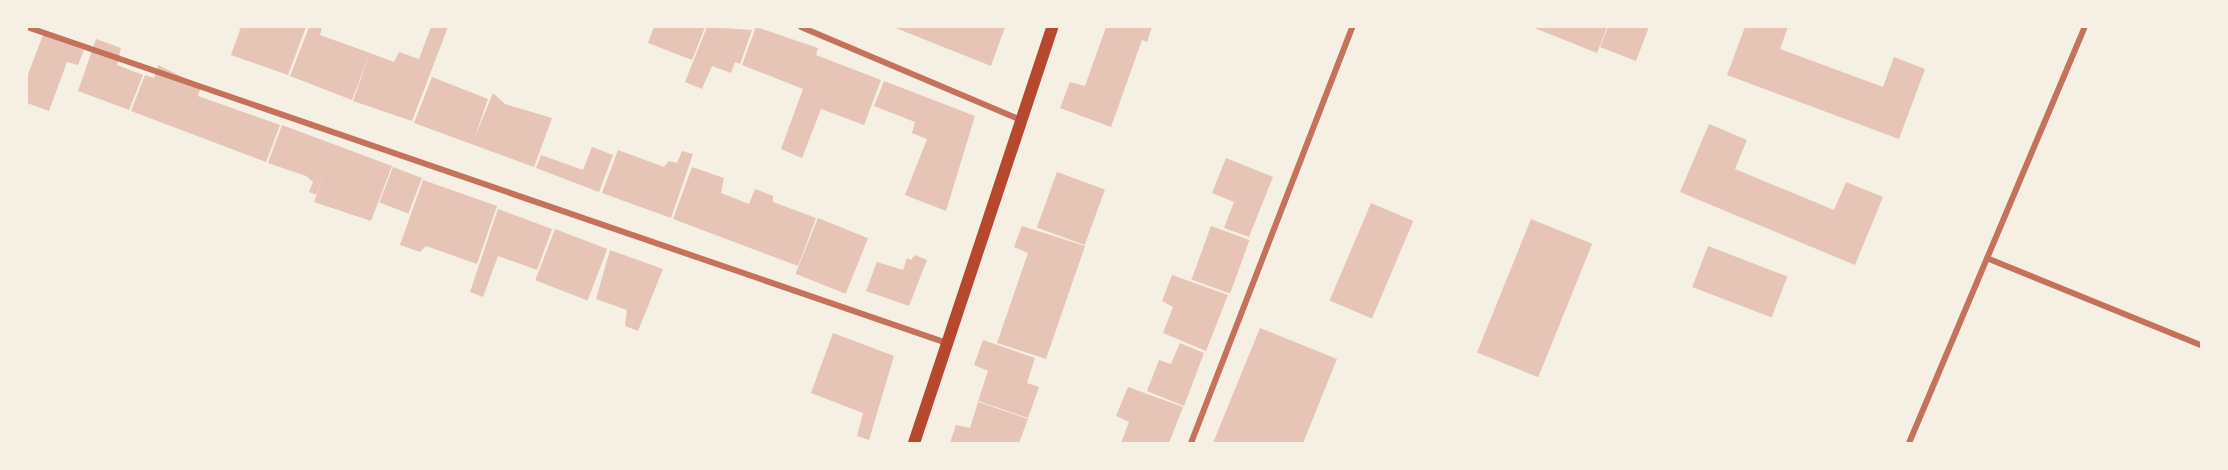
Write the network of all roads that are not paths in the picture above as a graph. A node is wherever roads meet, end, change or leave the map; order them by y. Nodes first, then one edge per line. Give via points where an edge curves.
1 (27, 27) edge
2 (801, 27) edge
3 (1052, 27) edge
4 (1352, 27) edge
5 (2085, 27) edge
6 (1022, 120) junction
7 (1989, 259) junction
8 (947, 343) junction
9 (2201, 345) edge
10 (914, 443) edge
11 (1191, 443) edge
12 (1909, 443) edge

1 - 8 street
2 - 6 street
3 - 6 main road
4 - 11 street
5 - 7 street
6 - 8 main road
7 - 9 street
7 - 12 street
8 - 10 main road

